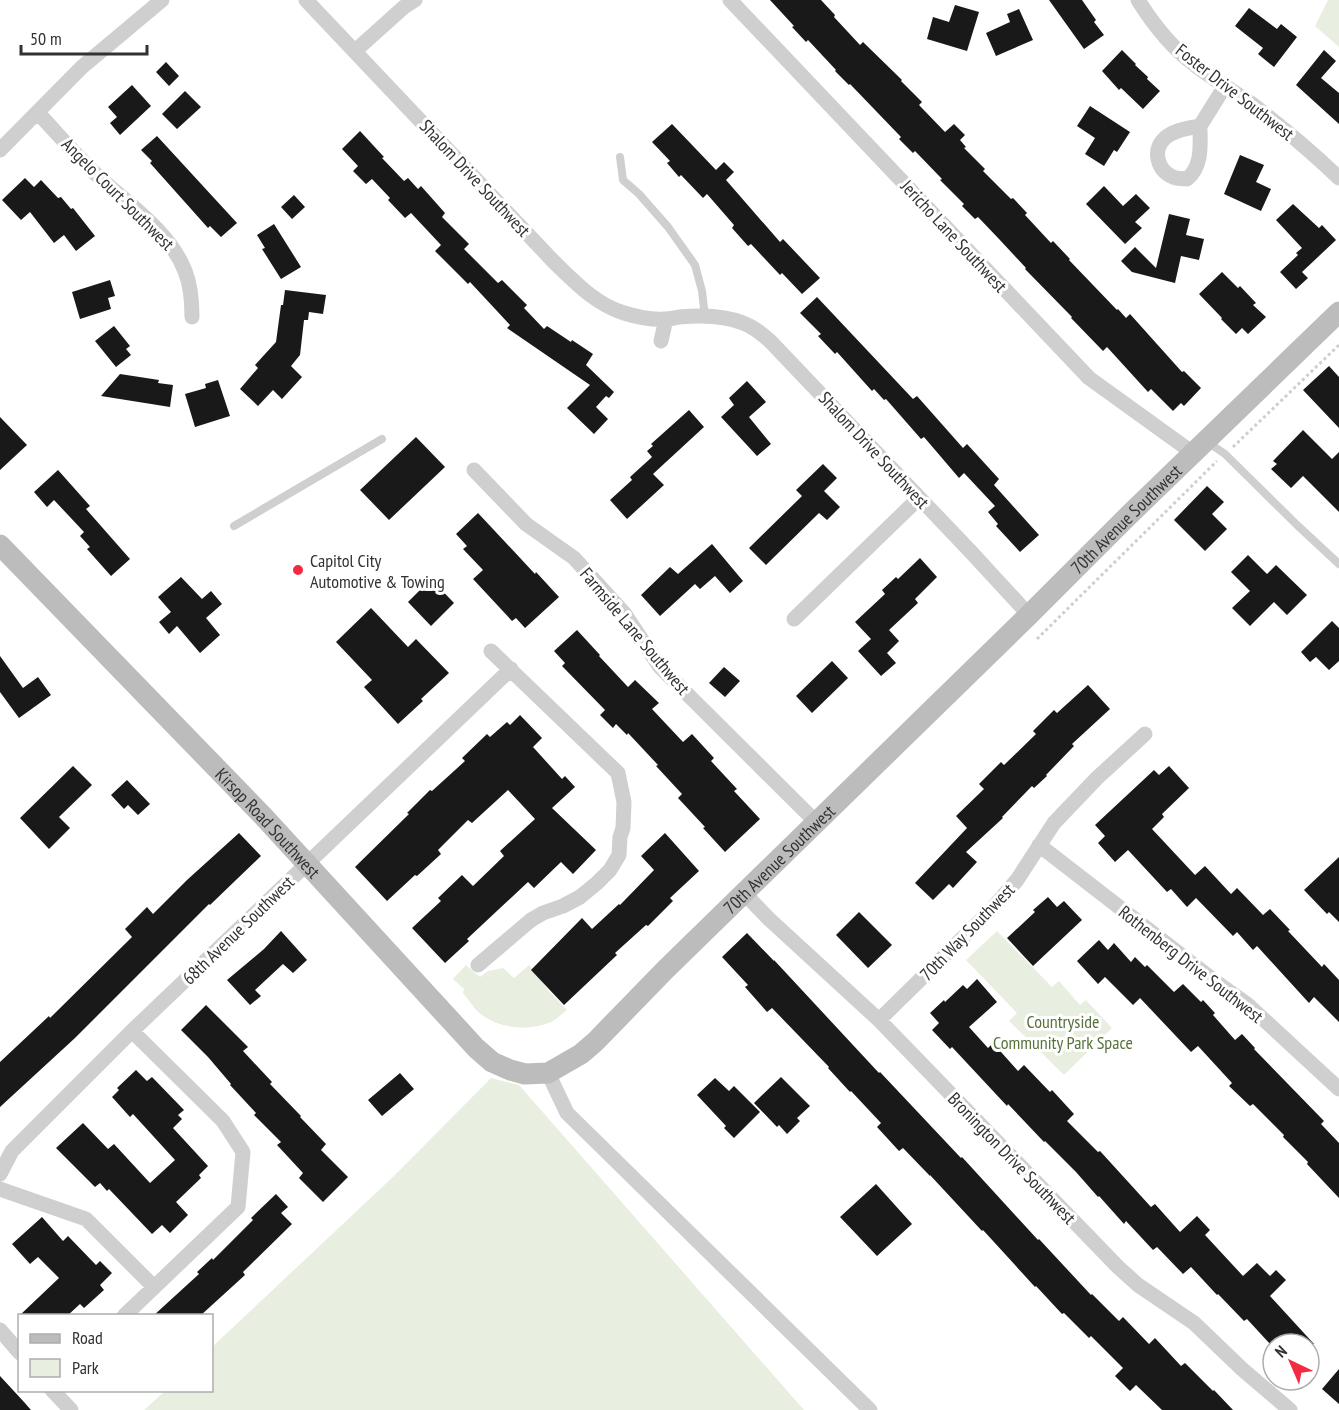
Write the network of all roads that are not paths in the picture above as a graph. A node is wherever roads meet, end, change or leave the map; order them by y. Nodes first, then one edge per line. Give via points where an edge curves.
1 (162, 0) edge
2 (306, 0) edge
3 (415, 0) edge
4 (730, 0) edge
5 (1138, 0) edge
6 (355, 51) junction
7 (1225, 86) junction
8 (38, 113) junction
9 (1200, 126) dead end
10 (0, 150) edge
11 (620, 157) dead end
12 (1339, 178) edge
13 (1339, 312) edge
14 (192, 316) dead end
15 (705, 317) junction
16 (666, 319) junction
17 (661, 341) dead end
18 (382, 439) dead end
19 (1199, 447) junction
20 (474, 470) dead end
21 (919, 498) junction
22 (234, 526) dead end
23 (0, 545) edge
24 (1339, 564) edge
25 (1029, 615) junction
26 (794, 619) dead end
27 (491, 651) dead end
28 (511, 669) junction
29 (1145, 734) dead end
30 (817, 823) junction
31 (1039, 845) junction
32 (307, 864) junction
33 (744, 893) junction
34 (478, 965) dead end
35 (879, 1020) junction
36 (132, 1031) junction
37 (548, 1073) junction
38 (1339, 1089) edge
39 (0, 1174) edge
40 (0, 1189) edge
41 (154, 1287) junction
42 (126, 1314) edge
43 (0, 1330) edge
44 (18, 1351) edge
45 (54, 1392) edge
46 (71, 1410) edge
47 (870, 1410) edge
48 (1290, 1410) edge

1 - 8 street via 82,67
2 - 6 street, Shalom Drive Southwest
3 - 6 street
4 - 19 street, Jericho Lane Southwest via 1089,378
5 - 7 street, Foster Drive Southwest via 1182,54
6 - 16 street, Shalom Drive Southwest via 581,288 624,313
7 - 9 street
7 - 12 street, Foster Drive Southwest
8 - 10 street
8 - 14 street, Angelo Court Southwest via 175,250 186,272
11 - 15 lane via 623,180 668,227 695,265
13 - 19 street, 70th Avenue Southwest
15 - 16 street, Shalom Drive Southwest
15 - 21 street, Shalom Drive Southwest via 744,323 770,341
16 - 17 street
18 - 22 lane
19 - 24 lane via 1225,454
19 - 25 street, 70th Avenue Southwest
20 - 30 street, Farmside Lane Southwest via 526,524 574,558 624,613 660,667
21 - 25 street, Shalom Drive Southwest
21 - 26 street
23 - 32 street, Kirsop Road Southwest
25 - 30 street, 70th Avenue Southwest
27 - 28 street
28 - 32 street, 68th Avenue Southwest
28 - 34 street via 618,773 624,802 623,828 619,855 610,870 580,897 531,920
29 - 31 street, 70th Way Southwest via 1054,823
30 - 33 street, 70th Avenue Southwest
31 - 35 street, 70th Way Southwest via 992,909
31 - 38 street, Rothenberg Drive Southwest via 1247,1004
32 - 36 street, 68th Avenue Southwest
32 - 37 street, Kirsop Road Southwest via 492,1062 525,1074
33 - 35 street, Bronington Drive Southwest
33 - 37 street, 70th Avenue Southwest via 595,1042
35 - 48 street, Bronington Drive Southwest via 1118,1268 1194,1323
36 - 39 street, 68th Avenue Southwest via 12,1150
36 - 41 street via 223,1121 243,1152 238,1207
37 - 47 street via 567,1113
40 - 41 street via 86,1219
41 - 42 street
43 - 44 street
45 - 46 street

